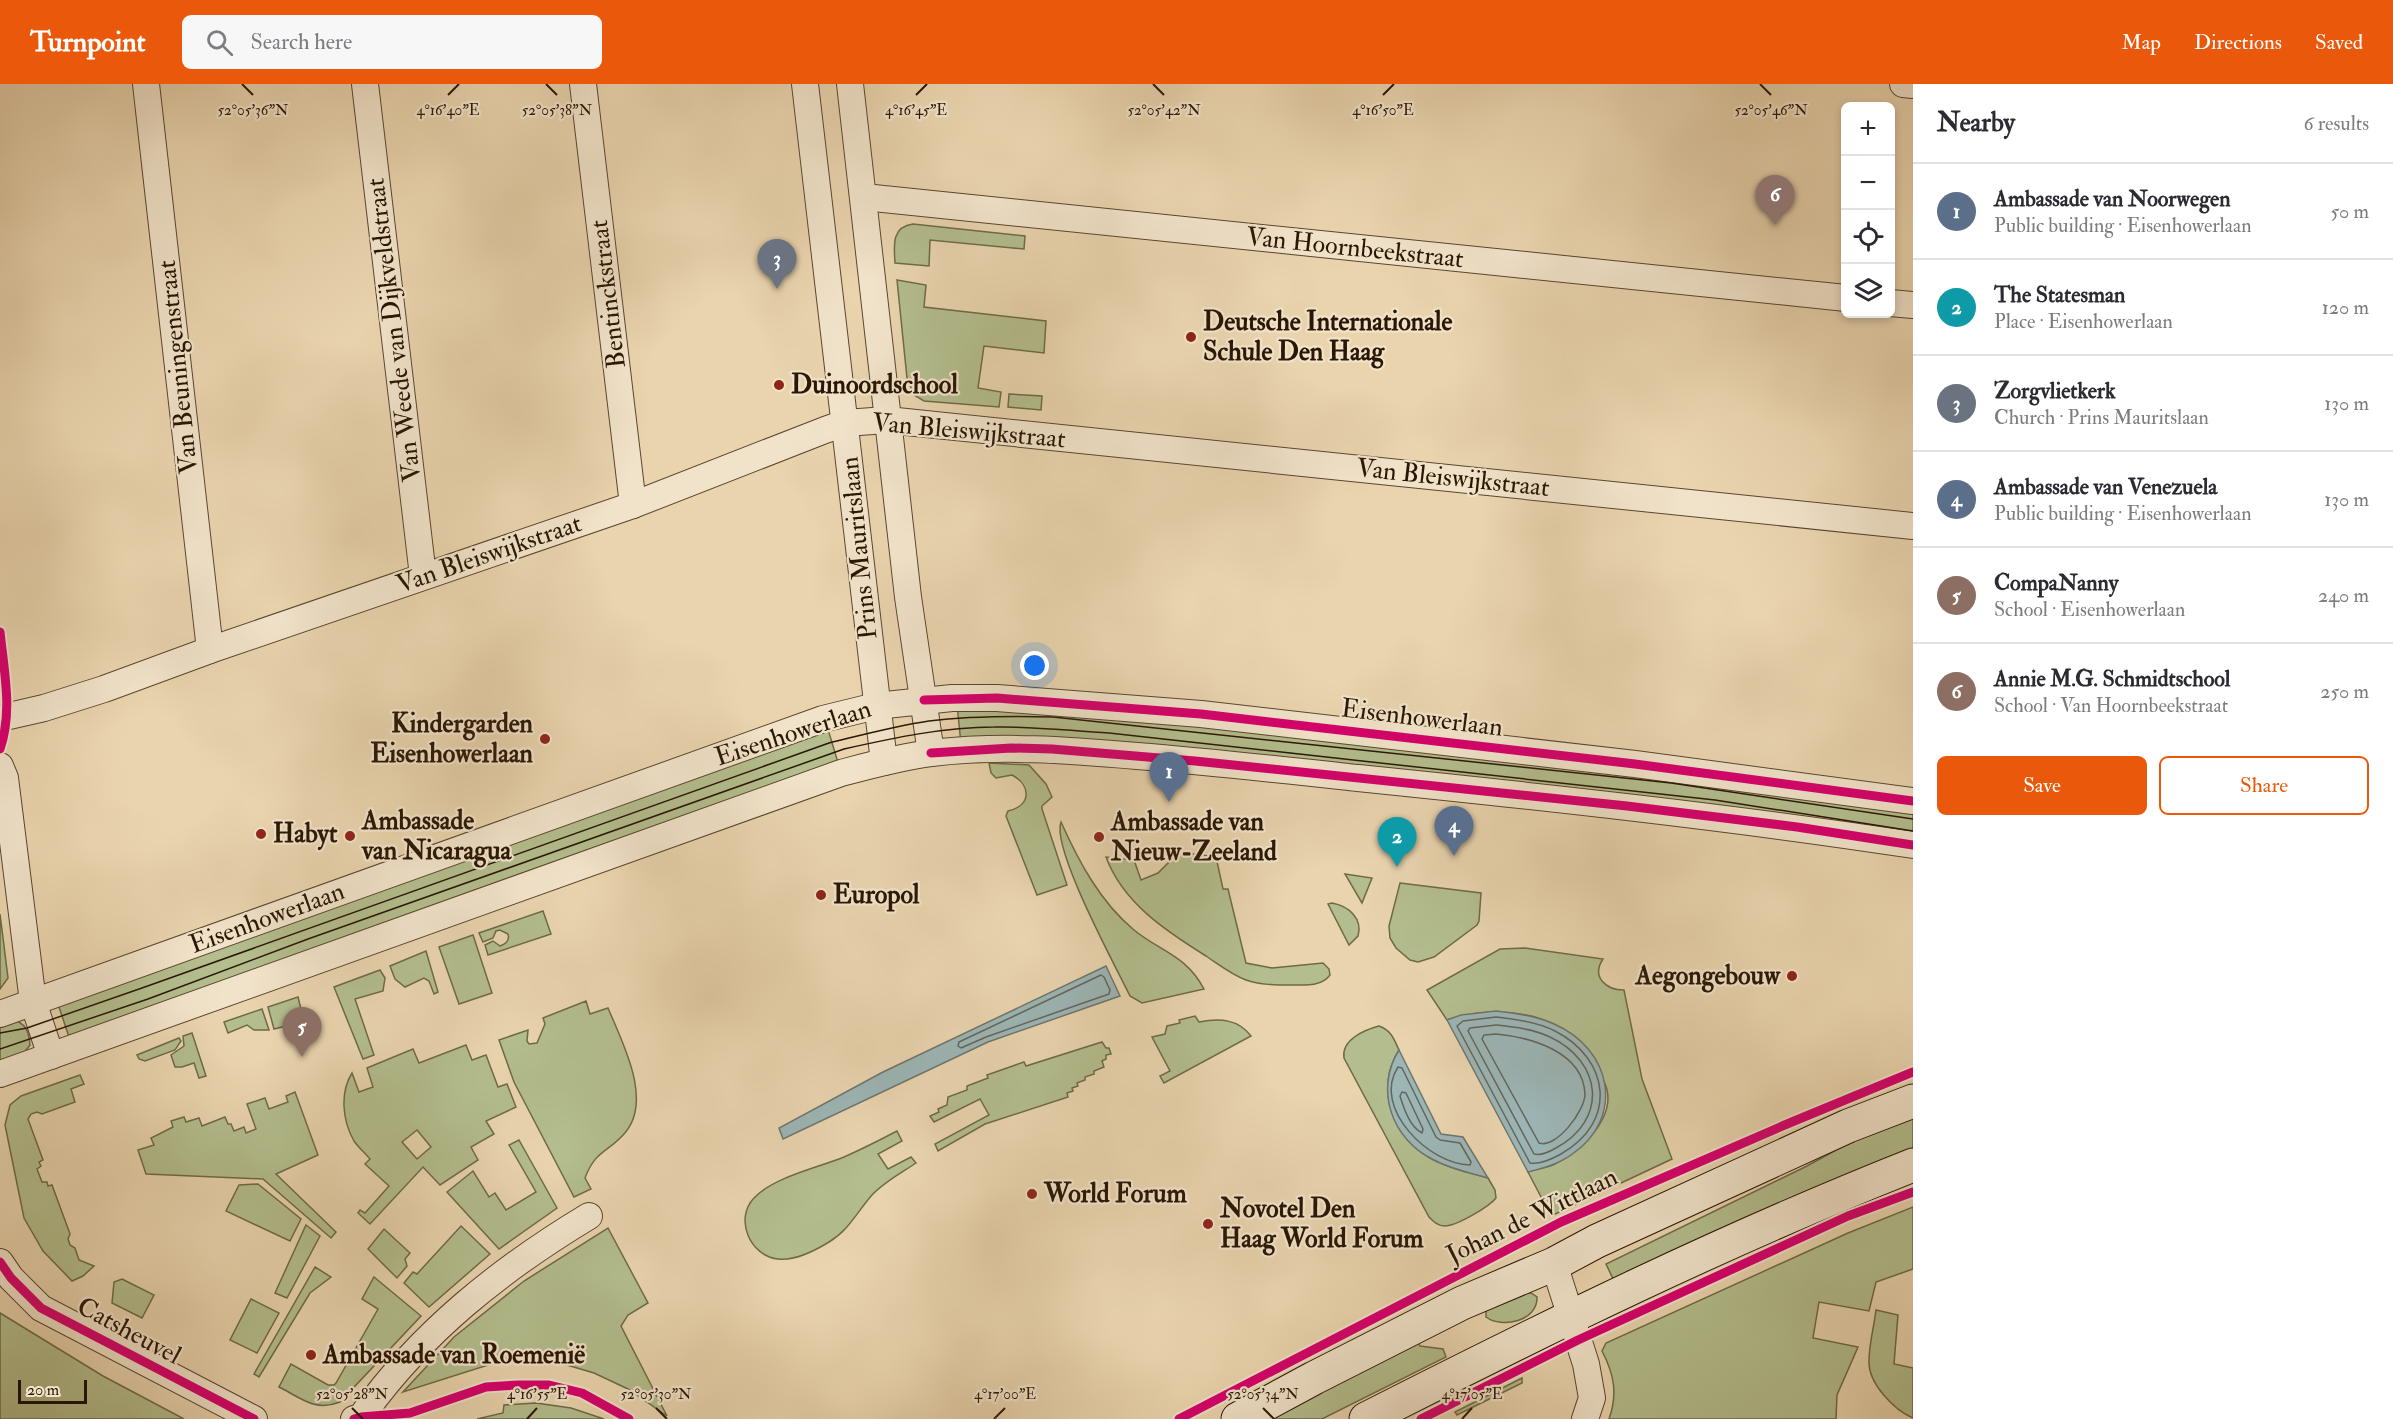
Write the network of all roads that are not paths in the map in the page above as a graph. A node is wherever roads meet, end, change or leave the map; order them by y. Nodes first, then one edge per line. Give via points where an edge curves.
1 (146, 84) edge
2 (364, 84) edge
3 (583, 84) edge
4 (805, 84) edge
5 (850, 84) edge
6 (1903, 84) edge
7 (1913, 85) edge
8 (864, 197) junction
9 (1841, 298) edge
10 (1895, 303) edge
11 (1913, 305) edge
12 (887, 420) junction
13 (845, 423) junction
14 (633, 505) junction
15 (1913, 526) edge
16 (423, 576) junction
17 (210, 650) junction
18 (924, 700) junction
19 (876, 706) junction
20 (0, 718) edge
21 (931, 753) junction
22 (884, 762) junction
23 (0, 766) edge
24 (1913, 801) edge
25 (1913, 845) edge
26 (33, 1002) junction
27 (0, 1014) edge
28 (51, 1056) junction
29 (0, 1074) edge
30 (1913, 1101) edge
31 (1913, 1165) edge
32 (589, 1216) dead end
33 (0, 1262) edge
34 (1554, 1264) junction
35 (1570, 1318) junction
36 (1585, 1418) edge
37 (254, 1419) edge
38 (354, 1419) edge
39 (1238, 1419) edge
40 (1366, 1419) edge

1 - 17 street, Van Beuningenstraat
2 - 16 street, Van Weede van Dijkveldstraat
3 - 14 street, Bentinckstraat
4 - 13 street, Prins Mauritslaan
5 - 8 street, Prins Mauritslaan
6 - 7 street
8 - 9 street, Van Hoornbeekstraat
8 - 12 street, Prins Mauritslaan
10 - 11 street
12 - 13 street, Van Bleiswijkstraat
12 - 15 street, Van Bleiswijkstraat
12 - 18 street, Prins Mauritslaan
13 - 14 street, Van Bleiswijkstraat
13 - 19 street, Prins Mauritslaan
14 - 16 street, Van Bleiswijkstraat
16 - 17 street, Van Bleiswijkstraat
17 - 20 street, Van Bleiswijkstraat via 104,689
18 - 19 street, Eisenhowerlaan
18 - 21 street, Prins Mauritslaan
18 - 24 street, Eisenhowerlaan via 997,698 1201,714 1635,764
19 - 22 street, Prins Mauritslaan
19 - 26 street, Eisenhowerlaan via 823,719
21 - 22 street, Eisenhowerlaan
21 - 25 street, Eisenhowerlaan via 1052,749 1195,761 1627,806
22 - 28 street, Eisenhowerlaan via 841,773 636,845
23 - 26 street via 5,778
26 - 27 street, Eisenhowerlaan
26 - 28 street
28 - 29 street, Eisenhowerlaan
30 - 34 main road, Johan de Wittlaan via 1848,1126
31 - 35 main road via 1824,1201
32 - 38 street via 464,1304 413,1351 361,1417
33 - 37 street, Catsheuvel via 10,1278 41,1308
34 - 35 street
34 - 39 main road, Johan de Wittlaan via 1462,1304
35 - 36 street via 1586,1364 1592,1398
35 - 40 main road

